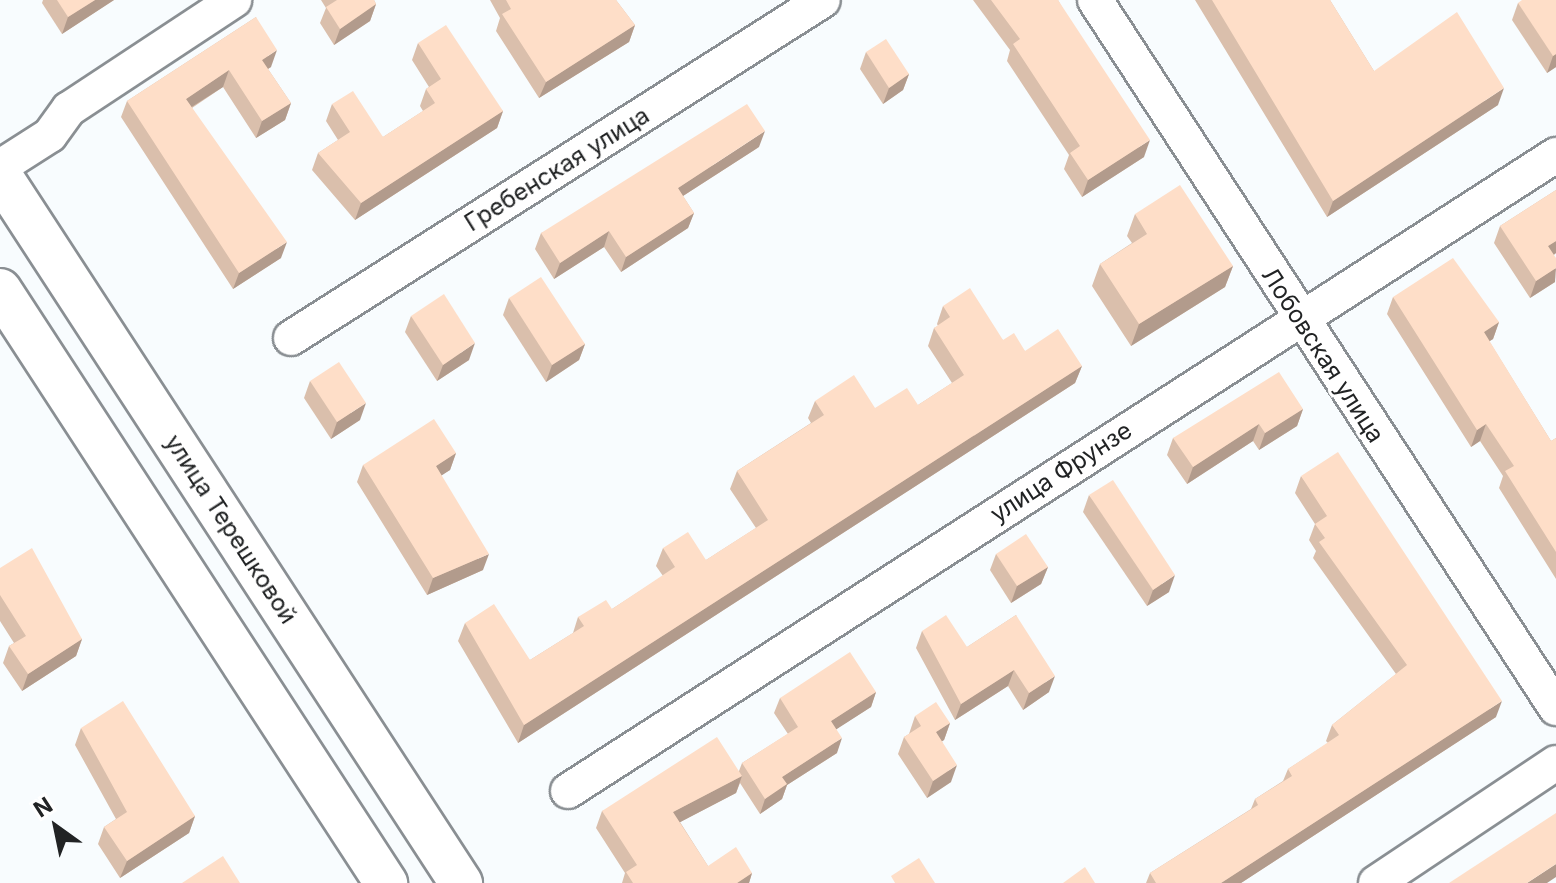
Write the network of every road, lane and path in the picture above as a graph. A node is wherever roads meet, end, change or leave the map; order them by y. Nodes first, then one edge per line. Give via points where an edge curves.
1 (234, 0) edge
2 (823, 0) edge
3 (1095, 0) edge
4 (1556, 155) edge
5 (0, 167) edge
6 (0, 175) edge
7 (0, 290) edge
8 (1298, 319) junction
9 (291, 338) dead end
10 (1556, 708) edge
11 (1556, 763) edge
12 (568, 791) dead end
13 (386, 883) edge
14 (461, 883) edge
15 (1376, 883) edge

1 - 5 street via 69,109 50,135
2 - 9 street, Гребенская улица
3 - 8 street, Лобовская улица
4 - 8 street, улица Фрунзе
6 - 14 main road, улица Терешковой
7 - 13 main road
8 - 10 street, Лобовская улица
8 - 12 street, улица Фрунзе
11 - 15 street

